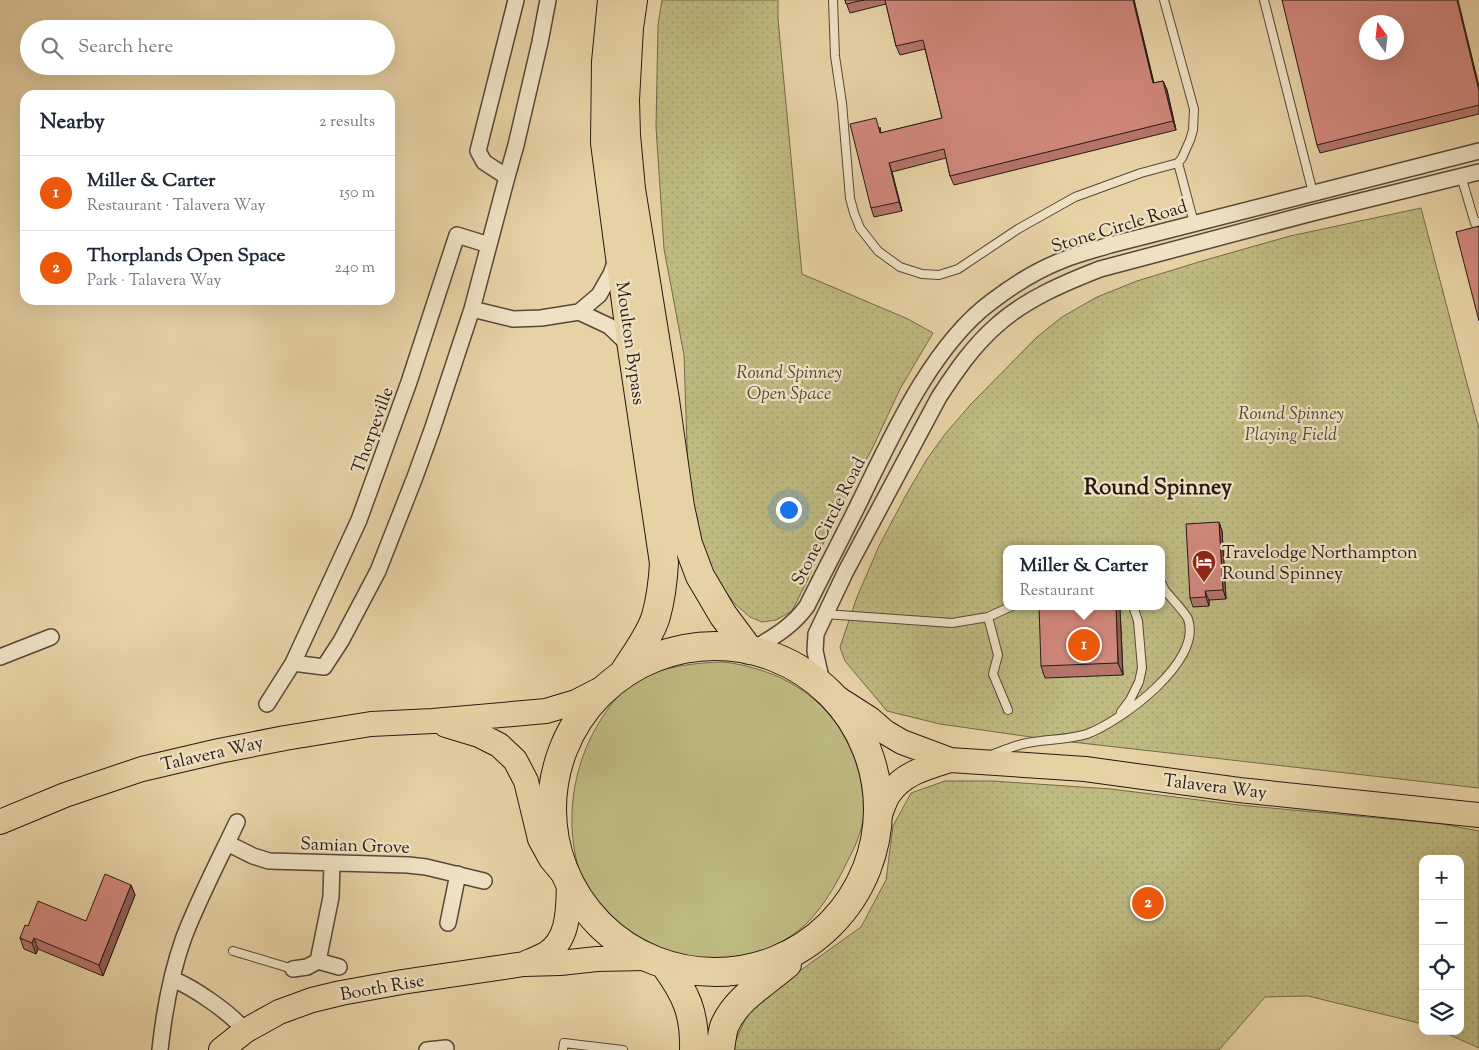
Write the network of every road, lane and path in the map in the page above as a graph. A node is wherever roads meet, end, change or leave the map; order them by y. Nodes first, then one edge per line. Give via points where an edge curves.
1 (516, 0) edge
2 (548, 0) edge
3 (612, 0) edge
4 (633, 0) edge
5 (833, 0) edge
6 (1164, 0) edge
7 (1264, 0) edge
8 (1479, 151) edge
9 (1178, 163) junction
10 (1479, 172) edge
11 (1461, 176) junction
12 (506, 177) junction
13 (1313, 193) junction
14 (1479, 222) edge
15 (1194, 223) junction
16 (489, 245) junction
17 (618, 251) junction
18 (472, 309) junction
19 (579, 312) junction
20 (632, 348) junction
21 (1165, 590) edge
22 (1003, 610) edge
23 (1134, 610) edge
24 (825, 614) junction
25 (988, 617) junction
26 (52, 637) dead end
27 (750, 650) junction
28 (0, 657) edge
29 (293, 663) junction
30 (615, 680) junction
31 (827, 691) junction
32 (267, 704) dead end
33 (1008, 710) dead end
34 (1117, 718) junction
35 (433, 721) junction
36 (961, 761) junction
37 (1479, 815) edge
38 (878, 819) junction
39 (0, 822) edge
40 (237, 822) dead end
41 (227, 843) junction
42 (332, 863) junction
43 (458, 874) junction
44 (567, 880) junction
45 (484, 881) dead end
46 (448, 923) dead end
47 (812, 941) junction
48 (233, 951) dead end
49 (318, 961) junction
50 (656, 961) junction
51 (524, 964) junction
52 (339, 967) dead end
53 (293, 969) joint
54 (172, 979) junction
55 (245, 1031) junction
56 (446, 1048) dead end
57 (160, 1050) edge
58 (221, 1050) edge
59 (427, 1050) edge
60 (563, 1050) edge
61 (623, 1050) edge
62 (694, 1050) edge
63 (720, 1050) edge

1 - 12 street via 478,151 484,162
2 - 12 street
3 - 17 highway, Moulton Bypass via 606,62 605,144
4 - 27 highway, Moulton Bypass via 625,100 631,189 680,506 688,544 700,576 723,615
5 - 9 lane via 835,56 850,198 860,228 878,251 900,267 939,275 958,269 1021,227 1075,197
6 - 9 lane via 1194,109 1193,130
7 - 13 lane
8 - 13 street, Stone Circle Road
9 - 15 lane
10 - 11 street, Stone Circle Road
11 - 14 lane via 1475,223
11 - 24 street, Stone Circle Road via 1100,269 1068,282 1019,309 976,346 948,383
12 - 16 street
13 - 15 street, Stone Circle Road
15 - 27 street, Stone Circle Road via 1062,261 1024,279 989,303 962,328 919,387 807,606 799,618
16 - 18 street
16 - 29 street, Thorpeville via 457,235 359,520
17 - 19 street via 611,274 598,295
17 - 20 highway, Moulton Bypass
18 - 19 street via 513,319
18 - 29 street via 427,446 378,571 324,667
19 - 20 street via 609,326
20 - 30 highway, Moulton Bypass via 664,563 662,591 655,618 641,645
21 - 34 lane via 1188,618 1190,637 1176,666 1147,698
22 - 25 lane
23 - 34 lane via 1142,668 1130,700
24 - 25 lane via 952,623
24 - 31 street, Stone Circle Road via 816,634 815,650
25 - 33 lane via 998,655 993,674
26 - 28 street
27 - 30 highway via 723,646 670,652
27 - 31 highway via 790,664
29 - 32 street, Thorpeville
30 - 35 main road, Talavera Way via 576,702 546,711
30 - 44 highway via 590,704 575,726 555,774 552,827
31 - 36 main road, Talavera Way via 902,742
31 - 38 highway via 846,712 868,752 878,796
34 - 36 lane via 1086,734 1025,743
35 - 39 main road, Talavera Way via 362,725 220,751 125,775
35 - 44 main road, Talavera Way via 479,735 500,745 515,760 526,781 540,839
36 - 37 main road, Talavera Way via 1085,769 1239,790
36 - 38 main road, Talavera Way via 908,776 889,794
38 - 47 highway via 872,854 858,887 838,916
40 - 41 street
41 - 42 street, Samian Grove via 269,861
41 - 54 street via 184,938
42 - 43 street, Samian Grove via 408,864
42 - 49 street via 331,897
43 - 45 street, Samian Grove
43 - 46 street
44 - 50 highway via 601,927 622,944
44 - 51 main road, Booth Rise via 568,916 564,931 547,953
47 - 50 highway via 756,967 726,972 695,971
47 - 63 highway via 736,1007 724,1027
48 - 53 lane
49 - 52 street
49 - 53 street
50 - 51 main road, Booth Rise via 597,959
50 - 62 highway via 681,988 689,1007
51 - 55 main road, Booth Rise via 321,998 279,1012
54 - 55 street via 232,1017
54 - 57 street
55 - 58 main road, Booth Rise
56 - 59 street
60 - 61 lane via 564,1043

